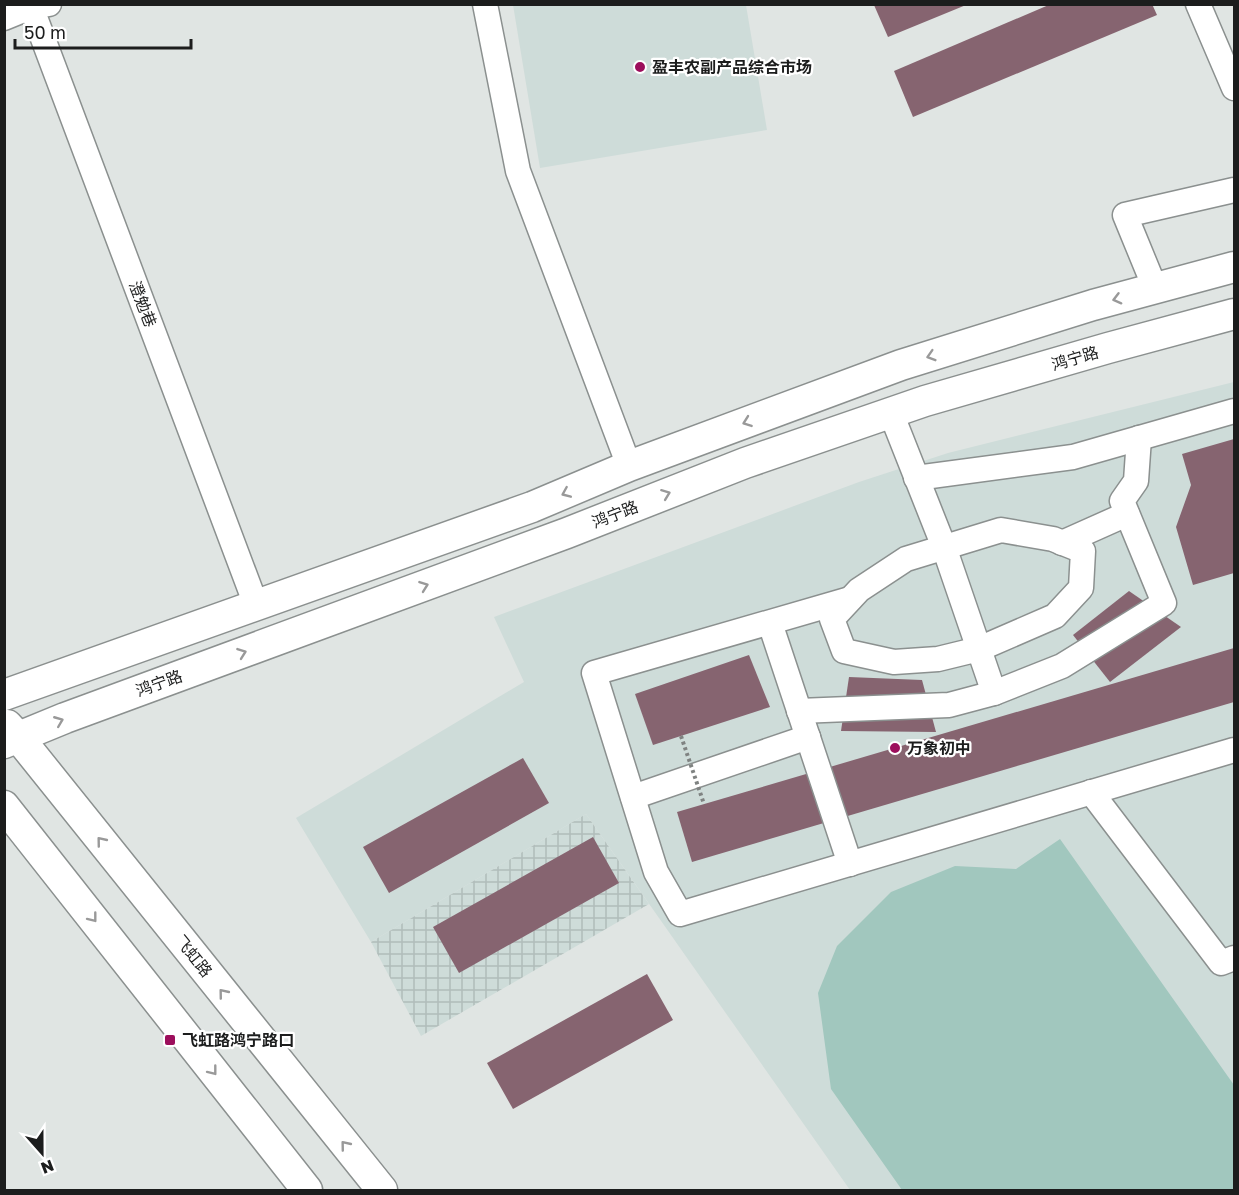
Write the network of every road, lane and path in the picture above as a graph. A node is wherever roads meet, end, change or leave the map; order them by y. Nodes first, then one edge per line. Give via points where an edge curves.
1 (485, 4) edge
2 (1198, 4) edge
3 (37, 6) edge
4 (4, 18) edge
5 (1234, 88) edge
6 (1234, 190) edge
7 (1234, 267) edge
8 (1155, 288) junction
9 (1234, 314) edge
10 (1234, 411) edge
11 (891, 413) junction
12 (1139, 438) junction
13 (629, 466) junction
14 (916, 478) junction
15 (1127, 514) junction
16 (1062, 543) junction
17 (944, 547) junction
18 (850, 600) junction
19 (256, 604) junction
20 (770, 622) junction
21 (979, 649) junction
22 (994, 693) junction
23 (4, 695) edge
24 (799, 711) junction
25 (9, 734) edge
26 (681, 736) dead end
27 (808, 737) junction
28 (1234, 750) edge
29 (1091, 792) junction
30 (633, 798) junction
31 (704, 804) dead end
32 (4, 806) edge
33 (850, 864) junction
34 (1234, 958) edge
35 (307, 1191) edge
36 (382, 1191) edge

1 - 13 street via 518,171
2 - 5 street
3 - 4 street
3 - 19 street, 澄勉巷
6 - 8 street via 1125,215
7 - 8 main road
8 -> 13 main road via 901,365
9 - 11 main road, 鸿宁路
10 - 12 street
11 - 14 street
25 -> 11 main road, 鸿宁路 via 65,718 746,463
12 - 14 street via 1073,457
12 - 15 street via 1136,481 1122,501
13 -> 19 main road via 532,507
14 - 17 street
15 - 16 street
15 - 22 street via 1164,603 1062,666
16 - 17 street via 1001,530
16 - 21 street via 1083,551 1081,588 1055,616
17 - 18 street via 906,559
17 - 21 street
18 - 20 street
18 - 21 street via 832,620 844,651 894,662 938,659
19 - 23 main road
20 - 24 street
20 - 30 street via 594,673
21 - 22 street
22 - 24 street via 949,705
24 - 27 street
36 -> 25 main road, 飞虹路
26 - 31 path, bridge
27 - 30 street
27 - 33 street
28 - 29 street
29 - 33 street
29 - 34 street via 1221,963
30 - 33 street via 656,872 680,914
32 -> 35 main road

